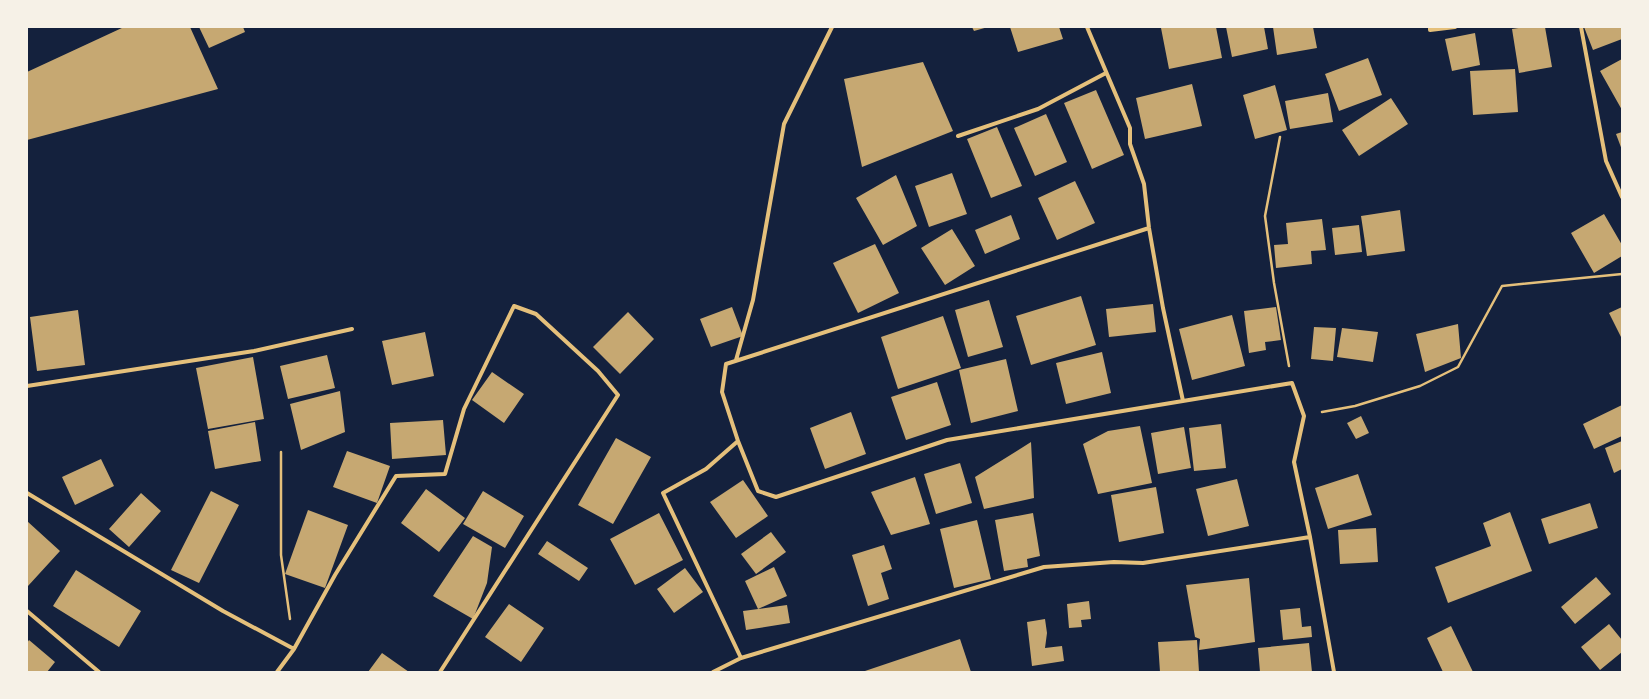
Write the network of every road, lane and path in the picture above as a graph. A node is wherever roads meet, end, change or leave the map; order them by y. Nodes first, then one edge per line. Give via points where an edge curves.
1 (832, 27) edge
2 (1087, 27) edge
3 (1430, 27) edge
4 (1455, 27) edge
5 (1581, 27) edge
6 (1106, 73) junction
7 (958, 136) dead end
8 (1280, 137) dead end
9 (1622, 197) edge
10 (1149, 228) junction
11 (1622, 274) edge
12 (352, 329) dead end
13 (736, 360) junction
14 (1292, 382) junction
15 (27, 386) edge
16 (1183, 402) junction
17 (1304, 416) junction
18 (738, 441) junction
19 (280, 452) dead end
20 (27, 494) edge
21 (1310, 537) junction
22 (27, 611) edge
23 (294, 649) junction
24 (741, 658) junction
25 (99, 672) edge
26 (277, 672) edge
27 (440, 672) edge
28 (713, 672) edge
29 (1334, 672) edge

1 - 13 street via 784,124 753,300
2 - 6 street
3 - 4 street via 1430,30
5 - 9 street via 1606,161
6 - 7 street via 1038,109
6 - 10 street via 1130,128 1130,144 1144,184
8 - 14 path via 1265,216
10 - 13 street
10 - 16 street
11 - 17 path via 1502,286 1458,367 1420,386 1355,406
12 - 15 street via 254,351
13 - 18 street via 726,364 722,392
14 - 16 street
14 - 17 street
16 - 18 street via 947,440 776,497 758,491
17 - 21 street via 1294,462
18 - 24 street via 706,469 663,492
19 - 23 path via 281,555
20 - 23 street via 223,611
21 - 24 street via 1143,564 1114,562 1044,567
21 - 29 street
22 - 25 street
23 - 26 street
23 - 27 street via 335,575 396,476 445,474 464,409 514,306 536,314 598,371 618,395
24 - 28 street

